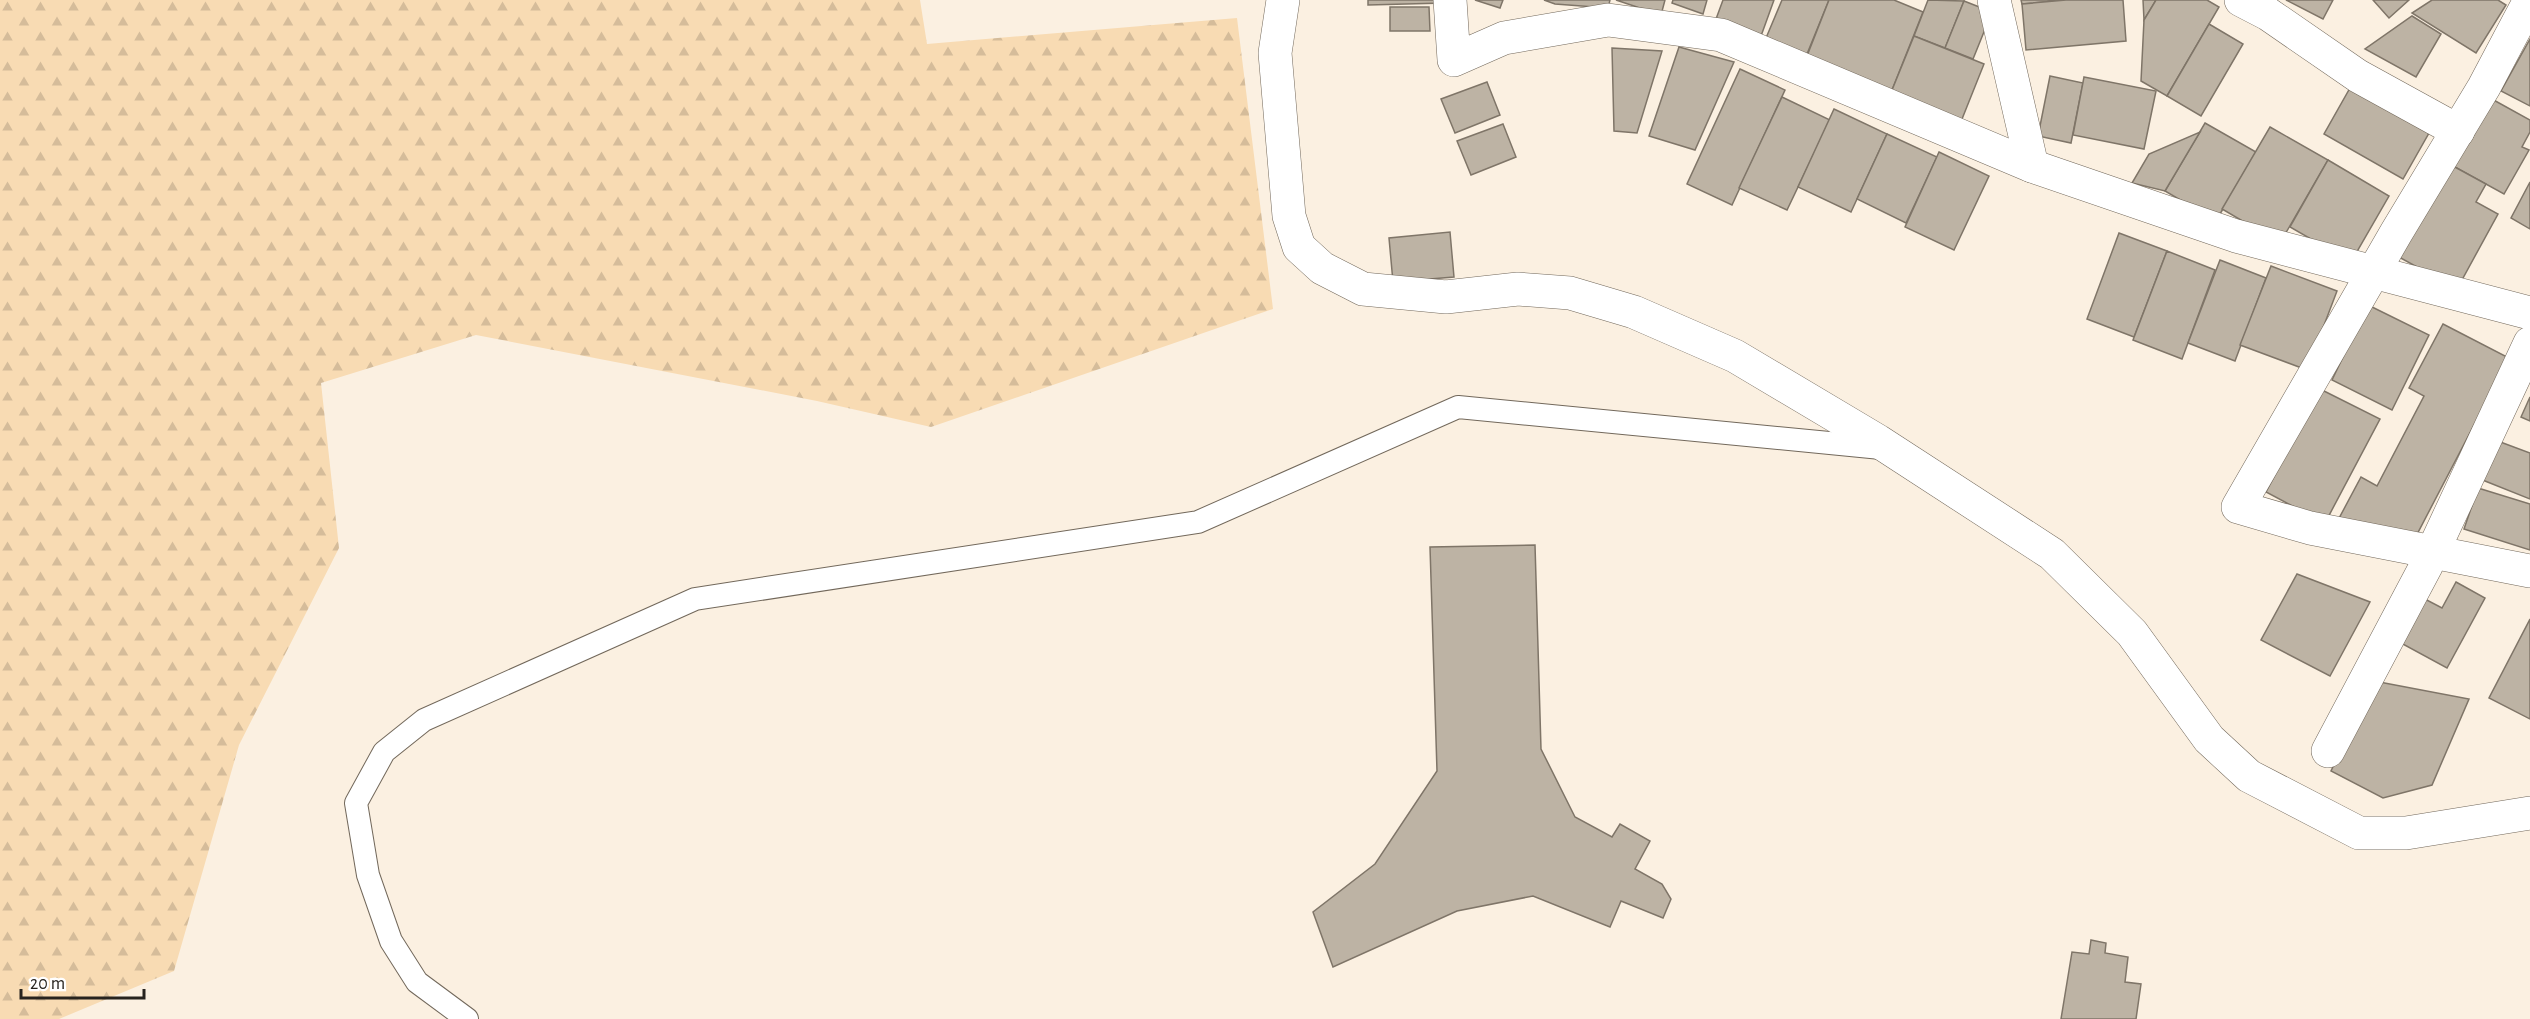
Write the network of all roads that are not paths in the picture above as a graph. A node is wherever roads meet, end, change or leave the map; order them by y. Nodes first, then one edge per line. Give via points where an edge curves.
1 (1283, 0) edge
2 (1450, 0) edge
3 (1994, 0) edge
4 (2241, 0) edge
5 (2530, 0) edge
6 (2458, 132) junction
7 (2032, 166) junction
8 (2374, 273) junction
9 (2530, 314) edge
10 (2530, 343) edge
11 (1888, 448) junction
12 (2433, 551) junction
13 (2530, 571) edge
14 (2328, 751) dead end
15 (2530, 813) edge
16 (467, 1019) edge

1 - 11 street via 1275,53 1289,216 1299,247 1322,268 1364,289 1446,297 1518,290 1570,293 1634,312 1735,356
2 - 7 street via 1454,60 1504,38 1608,20 1721,35
3 - 7 street
4 - 6 street via 2358,76
5 - 6 street
6 - 8 street
7 - 8 street via 2236,236
8 - 9 street
8 - 12 street via 2238,507 2310,528
10 - 12 street
11 - 15 street via 2052,554 2132,633 2209,739 2249,776 2359,833 2406,833
11 - 16 lane via 1458,407 1198,522 695,599 424,720 384,752 356,803 368,875 391,941 417,982
12 - 13 street
12 - 14 street

